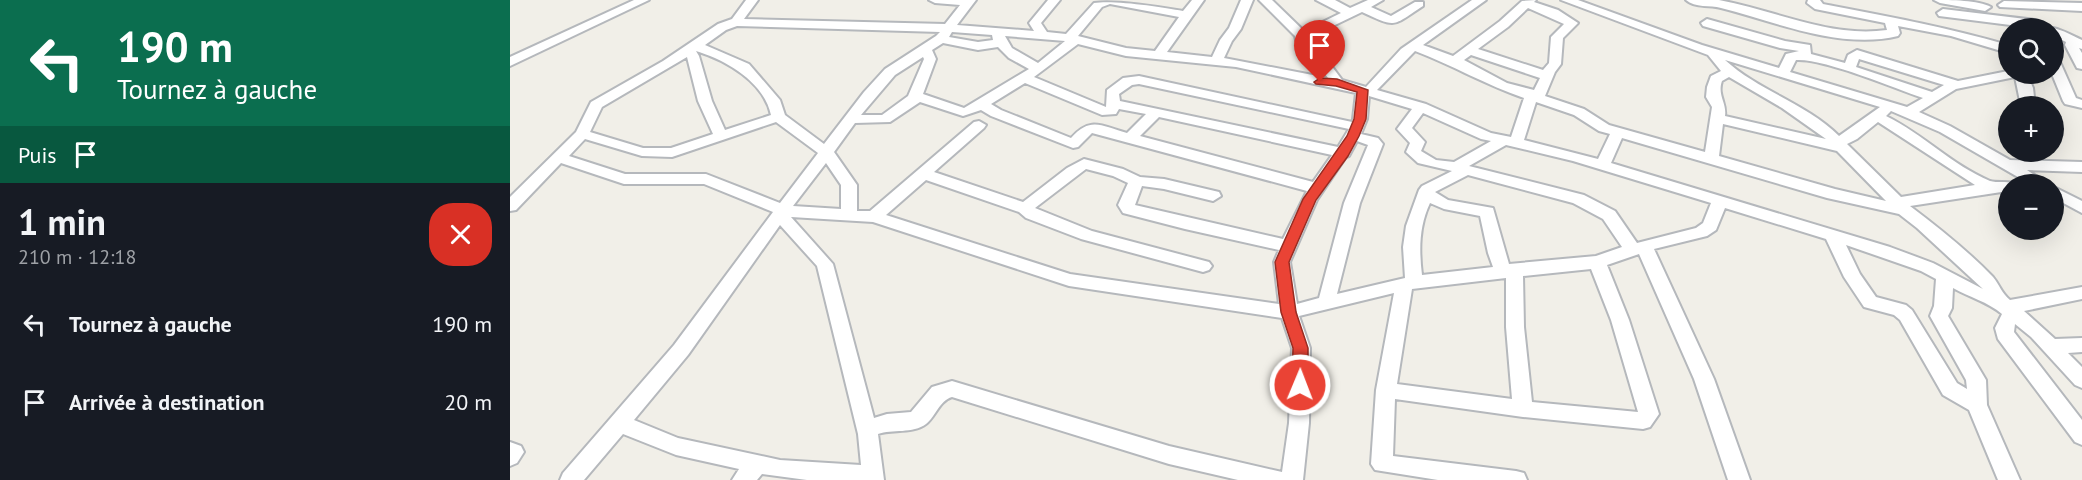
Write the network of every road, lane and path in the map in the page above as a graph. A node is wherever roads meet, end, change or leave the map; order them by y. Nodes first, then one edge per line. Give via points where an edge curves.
1 (642, 0) edge
2 (752, 0) edge
3 (935, 0) edge
4 (1054, 0) edge
5 (1198, 0) edge
6 (1247, 0) edge
7 (1265, 0) edge
8 (1322, 0) edge
9 (1377, 0) edge
10 (1480, 0) edge
11 (1567, 0) edge
12 (1692, 0) edge
13 (1814, 0) edge
14 (1940, 0) edge
15 (969, 1) edge
16 (1115, 1) edge
17 (1418, 1) edge
18 (1527, 1) edge
19 (1711, 2) edge
20 (2004, 5) edge
21 (2082, 7) edge
22 (1363, 8) junction
23 (1943, 13) dead end
24 (1350, 14) junction
25 (1186, 15) junction
26 (2026, 18) edge
27 (1890, 19) junction
28 (1998, 20) edge
29 (736, 22) junction
30 (1707, 23) junction
31 (1814, 28) junction
32 (945, 33) junction
33 (1042, 35) junction
34 (1300, 37) junction
35 (999, 38) junction
36 (1073, 39) junction
37 (2076, 42) edge
38 (1686, 44) junction
39 (1414, 46) junction
40 (1998, 46) edge
41 (692, 48) junction
42 (926, 50) junction
43 (1469, 50) junction
44 (1805, 52) junction
45 (1714, 54) junction
46 (1158, 56) junction
47 (1490, 57) junction
48 (1455, 61) junction
49 (510, 62) edge
50 (1216, 62) junction
51 (2082, 65) edge
52 (1040, 68) junction
53 (1847, 68) junction
54 (1478, 72) junction
55 (1729, 72) junction
56 (1782, 74) junction
57 (1546, 76) junction
58 (1023, 77) junction
59 (1998, 77) edge
60 (1337, 83) junction
61 (2063, 84) edge
62 (1958, 85) junction
63 (1192, 90) junction
64 (1366, 91) junction
65 (1535, 96) junction
66 (915, 97) junction
67 (1934, 97) junction
68 (982, 104) junction
69 (1114, 104) junction
70 (2082, 104) edge
71 (1890, 105) junction
72 (1421, 107) junction
73 (1154, 112) junction
74 (1909, 112) junction
75 (1172, 114) junction
76 (1876, 116) junction
77 (778, 117) junction
78 (1717, 118) junction
79 (853, 119) junction
80 (979, 125) dead end
81 (1355, 132) junction
82 (1618, 132) junction
83 (582, 134) junction
84 (721, 137) junction
85 (1130, 138) junction
86 (1509, 142) junction
87 (1842, 146) junction
88 (826, 152) junction
89 (1344, 153) junction
90 (560, 158) junction
91 (1711, 158) junction
92 (1998, 159) edge
93 (2003, 162) joint
94 (1602, 166) junction
95 (2082, 167) edge
96 (1461, 169) junction
97 (924, 174) junction
98 (2023, 174) edge
99 (1137, 181) junction
100 (1990, 187) junction
101 (1998, 187) edge
102 (1316, 188) junction
103 (1427, 194) junction
104 (1213, 196) dead end
105 (2064, 197) edge
106 (1720, 200) junction
107 (2079, 204) edge
108 (510, 206) edge
109 (1900, 206) junction
110 (1025, 208) junction
111 (781, 212) junction
112 (849, 215) junction
113 (874, 218) junction
114 (1833, 236) junction
115 (1288, 246) junction
116 (1639, 248) junction
117 (1597, 262) junction
118 (1203, 266) dead end
119 (1508, 270) junction
120 (1945, 277) junction
121 (1409, 283) junction
122 (2082, 293) edge
123 (1327, 302) junction
124 (2008, 308) junction
125 (1289, 312) junction
126 (2082, 345) edge
127 (2051, 346) junction
128 (2082, 380) edge
129 (1386, 390) junction
130 (1977, 405) junction
131 (1523, 409) junction
132 (621, 424) junction
133 (867, 430) junction
134 (2082, 436) edge
135 (510, 451) edge
136 (510, 457) edge
137 (758, 464) junction
138 (873, 477) edge
139 (571, 480) edge
140 (743, 480) edge
141 (1279, 480) edge
142 (1292, 480) edge
143 (1516, 480) edge
144 (1738, 480) edge
145 (2009, 480) edge

1 - 49 street
2 - 29 street
3 - 15 street
4 - 33 street via 1035,23
5 - 25 street
6 - 50 street
7 - 34 street
8 - 24 street via 1339,5
9 - 22 street
10 - 39 street
11 - 38 street
12 - 19 street
13 - 27 street via 1818,7
14 - 20 street
15 - 32 street
16 - 25 street
16 - 36 street via 1098,5
17 - 22 street via 1392,21
18 - 43 street
18 - 57 street via 1572,22 1557,37 1555,64
19 - 30 street via 1713,13
19 - 31 street
20 - 21 street
20 - 26 street
22 - 24 street
23 - 28 street
24 - 34 street
25 - 46 street
27 - 31 street via 1894,33 1879,37
27 - 40 street
29 - 32 street
29 - 41 street via 718,29
30 - 38 street
30 - 44 street
31 - 44 street
32 - 35 street
32 - 42 street
33 - 35 street
33 - 36 street
34 - 60 street via 1324,60
35 - 52 street via 1024,63
36 - 46 street
36 - 52 street
37 - 51 street
38 - 45 street
39 - 48 street
39 - 64 street
41 - 77 street via 744,67 775,103
41 - 83 street via 596,105
41 - 84 street via 708,108
42 - 66 street via 930,59
42 - 79 street via 887,75
43 - 47 street
43 - 48 street
44 - 53 street
44 - 56 street via 1791,57
45 - 55 street
45 - 56 street
46 - 50 street
47 - 54 street
47 - 57 street
48 - 54 street
50 - 60 street via 1253,65
52 - 58 street
53 - 62 street via 1857,54
53 - 67 street
54 - 65 street via 1502,86
55 - 78 street via 1720,75 1714,84 1712,99 1719,107
55 - 87 street via 1806,117
56 - 71 street
57 - 65 street
58 - 68 street
58 - 69 street via 1107,112
59 - 62 street
60 - 64 street
61 - 70 street via 2070,101
62 - 67 street
63 - 69 street via 1128,81 1112,93
63 - 75 street
63 - 81 street
64 - 72 street
64 - 81 street
65 - 82 street
65 - 86 street
66 - 68 street via 963,112
66 - 79 street via 885,119
67 - 74 street
68 - 85 street via 1073,144 1088,128
69 - 73 street
71 - 74 street
71 - 76 street
72 - 86 street via 1476,133
72 - 96 street via 1404,129 1418,142 1413,152 1423,160
73 - 75 street
73 - 85 street
74 - 92 street
75 - 89 street
76 - 87 street
76 - 100 street
77 - 84 street
77 - 88 street
78 - 87 street
78 - 91 street
79 - 88 street
80 - 97 street
81 - 89 street
81 - 123 street via 1376,144 1352,203
82 - 91 street
82 - 94 street
83 - 84 street via 649,153 682,151
83 - 90 street
85 - 102 street
86 - 94 street
86 - 96 street
87 - 109 street
88 - 111 street
88 - 112 street via 849,185
89 - 102 street
90 - 108 street
90 - 111 street via 624,178 706,179
91 - 109 street via 1833,194
93 - 95 street
93 - 98 street
94 - 106 street
96 - 103 street via 1427,190
96 - 116 street via 1578,199 1609,215
97 - 110 street
97 - 113 street
99 - 104 street
99 - 110 street via 1118,172 1081,164
99 - 115 street via 1126,205 1129,209
100 - 101 street
100 - 109 street
102 - 115 street
103 - 119 street via 1444,204 1487,212 1496,253
103 - 121 street via 1410,237
105 - 107 street
106 - 114 street
106 - 116 street via 1707,229
109 - 124 street via 1961,257
110 - 118 street via 1087,235
111 - 112 street
111 - 132 street via 681,350
111 - 133 street via 825,264
112 - 113 street
113 - 125 street via 1069,280
114 - 120 street via 1904,258
114 - 130 street via 1870,302 1906,315 1950,388
115 - 125 street via 1282,262
116 - 117 street
116 - 144 street via 1704,379
117 - 119 street
117 - 131 street via 1620,320 1647,418 1643,421
119 - 121 street
119 - 131 street
120 - 124 street
120 - 130 street via 1943,308 1938,316 1976,380
121 - 123 street
121 - 129 street
122 - 124 street
123 - 125 street
124 - 127 street
124 - 134 street via 2005,334
125 - 142 street via 1301,348 1299,423
126 - 127 street
127 - 128 street
129 - 131 street
129 - 143 street via 1382,464
130 - 145 street
132 - 137 street via 676,446
132 - 139 street
133 - 138 street
133 - 141 street via 887,422 918,419 939,393 952,389 1169,455
135 - 136 street via 514,452
137 - 138 street
137 - 140 street

